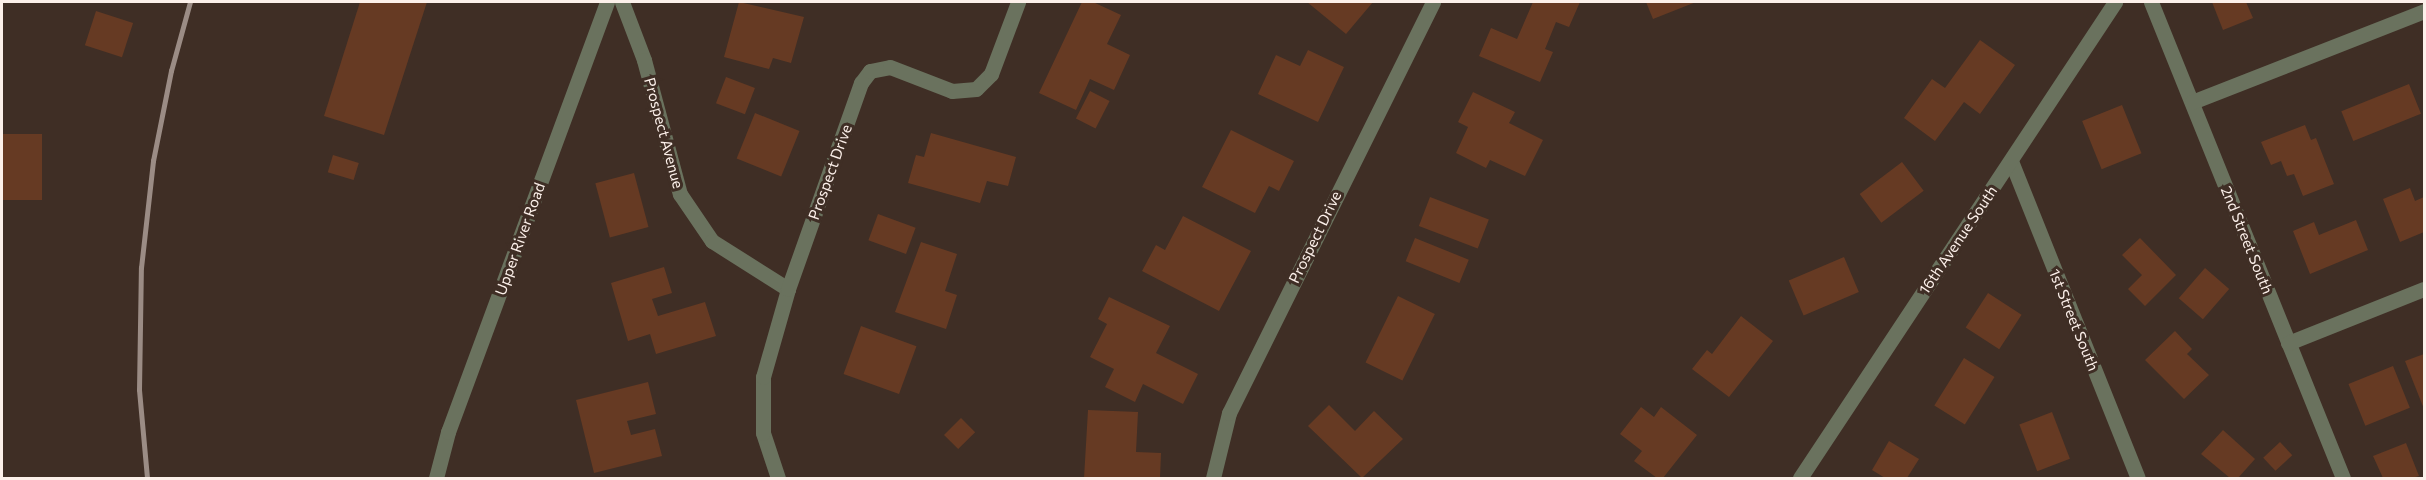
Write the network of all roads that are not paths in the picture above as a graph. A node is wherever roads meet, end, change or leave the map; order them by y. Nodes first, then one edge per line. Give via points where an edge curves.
1 (607, 2) edge
2 (622, 2) edge
3 (1018, 2) edge
4 (1433, 2) edge
5 (2115, 2) edge
6 (2151, 2) edge
7 (2424, 11) edge
8 (2192, 102) junction
9 (2011, 161) junction
10 (788, 289) junction
11 (2424, 289) edge
12 (2288, 343) junction
13 (2135, 477) edge
14 (436, 478) edge
15 (778, 478) edge
16 (1213, 478) edge
17 (1800, 478) edge
18 (2343, 478) edge

1 - 14 street, Upper River Road via 448,432
2 - 10 street, Prospect Avenue via 644,60 680,194 712,241
3 - 10 street, Prospect Drive via 991,74 976,90 952,91 890,67 870,71 861,83
4 - 16 street, Prospect Drive via 1229,413
5 - 9 street, 16th Avenue South
6 - 8 street, 2nd Street South
7 - 8 street
8 - 12 street, 2nd Street South
9 - 13 street, 1st Street South
9 - 17 street, 16th Avenue South
10 - 15 street, Prospect Drive via 763,377 763,433
11 - 12 street
12 - 18 street, 2nd Street South

